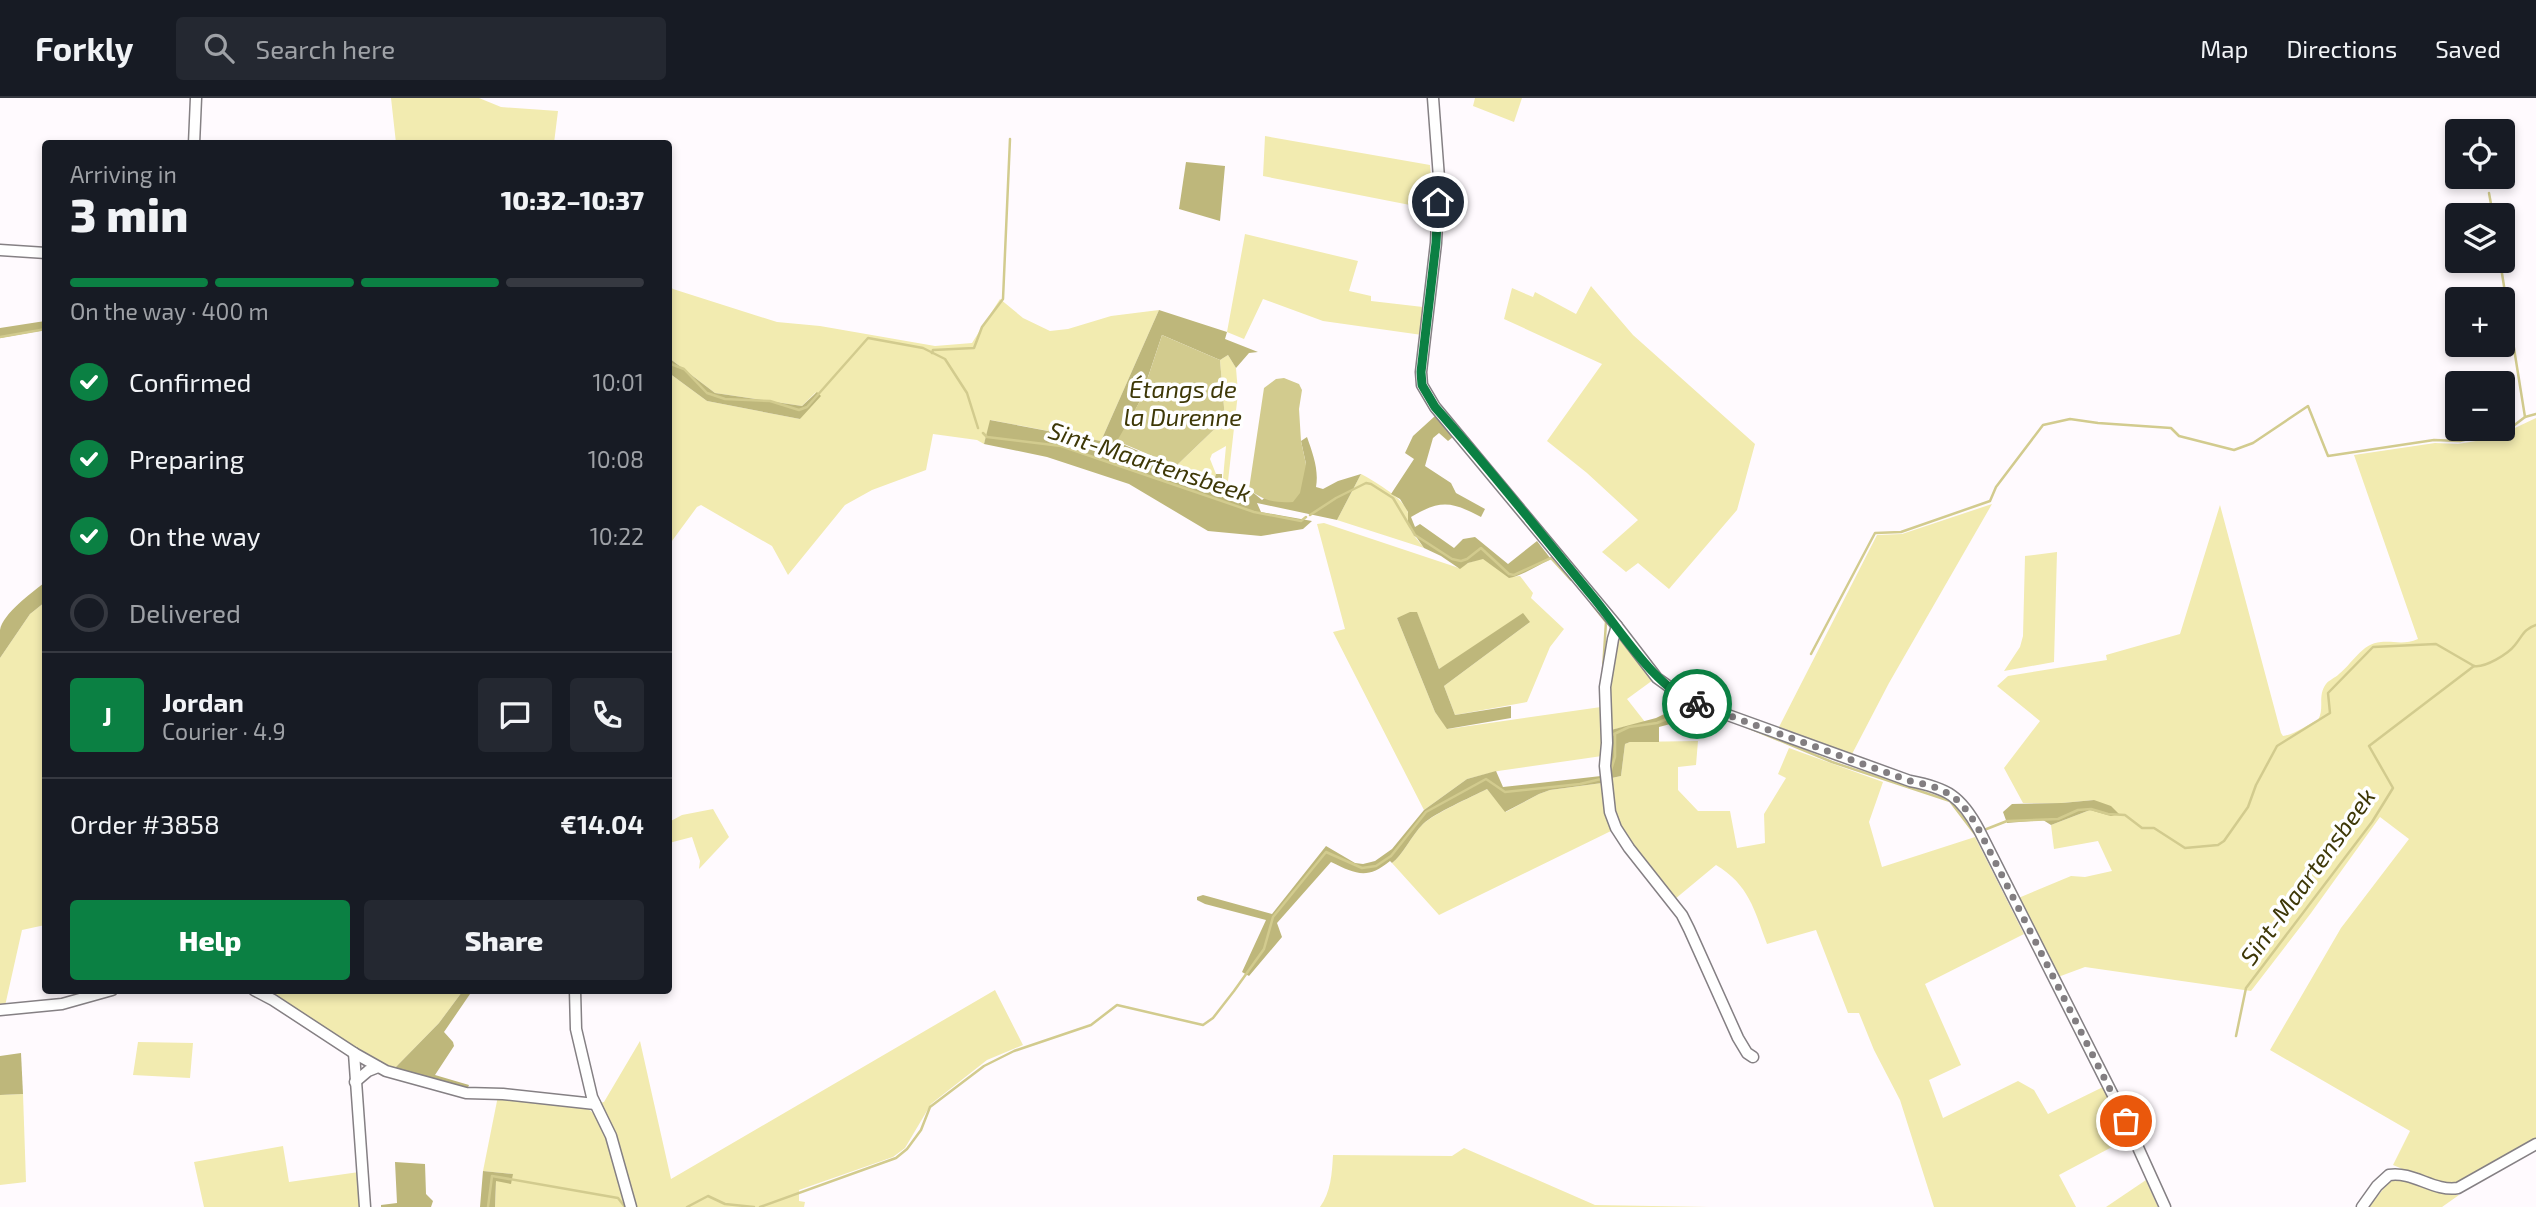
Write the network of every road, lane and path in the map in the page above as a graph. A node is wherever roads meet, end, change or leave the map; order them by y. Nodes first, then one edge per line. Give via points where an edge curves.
1 (196, 98) edge
2 (1433, 98) edge
3 (194, 140) edge
4 (0, 250) edge
5 (42, 253) edge
6 (1617, 626) junction
7 (97, 994) edge
8 (262, 994) edge
9 (575, 994) edge
10 (0, 1010) edge
11 (354, 1053) junction
12 (1753, 1057) dead end
13 (378, 1068) junction
14 (355, 1082) junction
15 (595, 1104) junction
16 (2536, 1144) edge
17 (365, 1207) edge
18 (631, 1207) edge
19 (2165, 1207) edge
20 (2361, 1207) edge

1 - 3 street
2 - 6 street via 1439,178 1422,385 1435,407
4 - 5 street
6 - 12 street via 1605,687 1605,766 1616,828 1682,915 1738,1038
6 - 19 street via 1657,678 1689,701 1928,784 1960,800 2126,1121
7 - 10 street via 62,1004
8 - 11 street
9 - 15 street via 576,1029
11 - 13 street
11 - 14 street
13 - 14 street
13 - 15 street via 466,1093
14 - 17 street
15 - 18 street via 611,1136
16 - 20 street via 2458,1188 2447,1190 2406,1175 2389,1175

